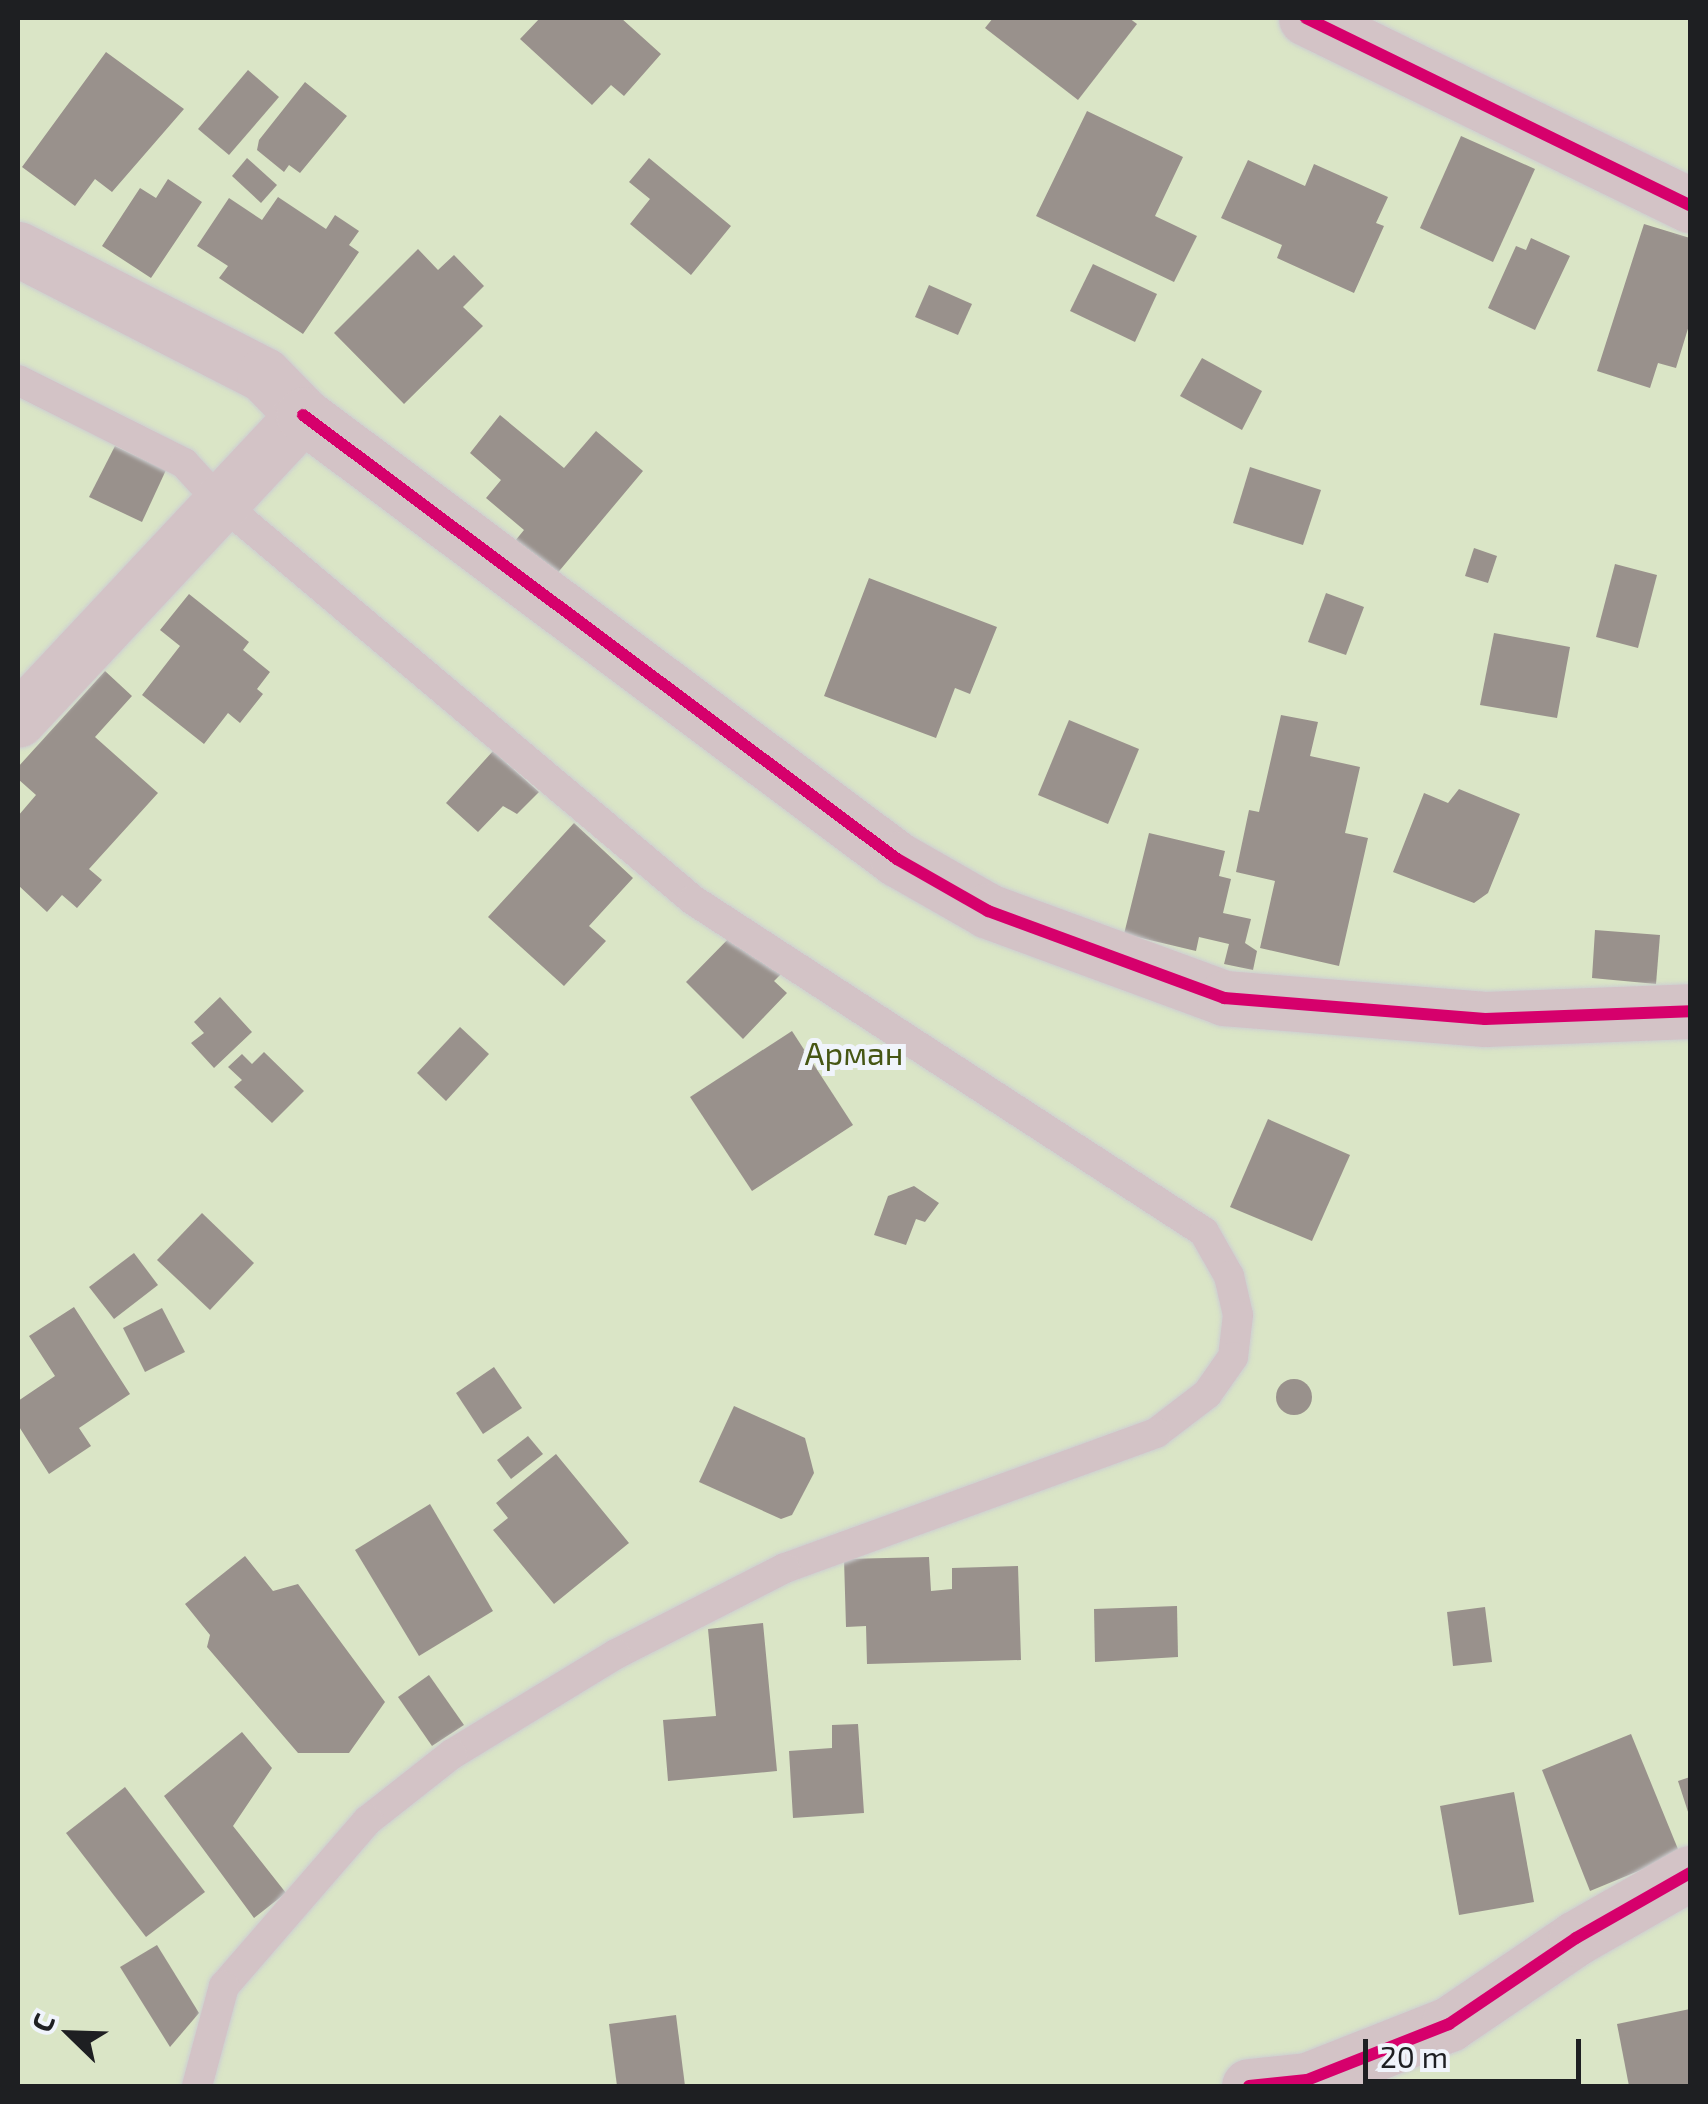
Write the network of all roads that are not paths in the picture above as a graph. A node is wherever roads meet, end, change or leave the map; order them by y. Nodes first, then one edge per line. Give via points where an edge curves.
1 (1306, 18) edge
2 (1690, 204) edge
3 (18, 250) edge
4 (18, 380) edge
5 (303, 415) junction
6 (219, 502) junction
7 (18, 720) edge
8 (1690, 1011) edge
9 (1690, 1873) edge
10 (197, 2086) edge
11 (1249, 2086) edge

1 - 2 street
3 - 5 street via 264,376
4 - 6 lane via 184,462
5 - 6 street
5 - 8 street via 896,859 988,910 1224,998 1485,1019
6 - 7 street
6 - 10 lane via 693,900 1204,1232 1229,1276 1238,1315 1234,1358 1207,1394 1156,1434 785,1568 616,1654 452,1754 368,1820 224,1986
9 - 11 street via 1576,1938 1449,2024 1307,2080

